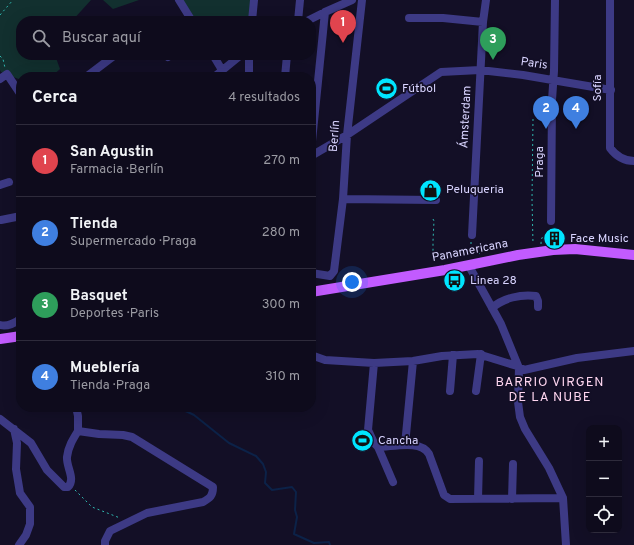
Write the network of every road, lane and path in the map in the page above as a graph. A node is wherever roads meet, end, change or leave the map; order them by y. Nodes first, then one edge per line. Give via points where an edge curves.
1 (13, 0) edge
2 (179, 0) edge
3 (254, 0) edge
4 (300, 0) edge
5 (352, 0) edge
6 (362, 0) edge
7 (486, 0) edge
8 (555, 0) edge
9 (610, 0) edge
10 (325, 12) junction
11 (0, 15) edge
12 (189, 16) edge
13 (252, 16) edge
14 (298, 16) edge
15 (316, 16) edge
16 (409, 18) dead end
17 (483, 22) junction
18 (0, 56) edge
19 (108, 60) edge
20 (216, 60) edge
21 (235, 60) edge
22 (249, 60) edge
23 (287, 60) edge
24 (222, 70) junction
25 (480, 70) junction
26 (93, 72) edge
27 (220, 72) edge
28 (249, 72) edge
29 (285, 72) edge
30 (3, 76) edge
31 (553, 79) junction
32 (316, 86) edge
33 (16, 90) edge
34 (610, 90) junction
35 (533, 119) dead end
36 (346, 134) junction
37 (316, 153) edge
38 (634, 161) edge
39 (9, 182) dead end
40 (0, 185) edge
41 (343, 199) junction
42 (436, 200) dead end
43 (16, 217) edge
44 (433, 219) dead end
45 (1, 220) edge
46 (551, 221) joint
47 (472, 235) joint
48 (538, 252) junction
49 (633, 254) edge
50 (494, 260) junction
51 (469, 266) junction
52 (433, 272) junction
53 (316, 274) edge
54 (316, 287) edge
55 (332, 289) junction
56 (316, 291) edge
57 (538, 307) dead end
58 (492, 308) junction
59 (16, 321) edge
60 (0, 326) edge
61 (16, 337) edge
62 (0, 339) edge
63 (634, 351) edge
64 (481, 354) junction
65 (453, 355) junction
66 (316, 357) edge
67 (413, 361) junction
68 (374, 363) junction
69 (519, 368) junction
70 (450, 391) dead end
71 (476, 391) dead end
72 (77, 412) edge
73 (0, 419) edge
74 (14, 429) junction
75 (78, 431) junction
76 (405, 445) junction
77 (378, 447) junction
78 (479, 461) dead end
79 (513, 464) dead end
80 (393, 482) dead end
81 (70, 485) junction
82 (563, 498) junction
83 (512, 499) junction
84 (478, 500) junction
85 (128, 521) junction
86 (19, 545) edge
87 (105, 545) edge
88 (566, 545) edge

1 - 11 path
2 - 12 street
3 - 13 street
4 - 14 street
5 - 10 street
6 - 36 street, Berlín
7 - 17 street, Ámsterdam
8 - 31 street, Praga
9 - 34 street, Sofía
10 - 15 street
10 - 32 street
16 - 17 street
17 - 25 street, Ámsterdam
18 - 30 path via 3,59
19 - 26 street
20 - 24 street
21 - 24 street
22 - 28 street
23 - 29 street
24 - 27 street
25 - 31 street, Paris
25 - 36 street, Paris via 441,72
25 - 47 street, Ámsterdam
30 - 33 street
31 - 34 street, Paris
31 - 46 street, Praga
34 - 38 street, Sofía via 610,148 623,159
35 - 48 path via 532,199
36 - 37 street, Paris
36 - 41 street, Berlín
39 - 40 street
41 - 42 street
41 - 53 street, Berlín via 332,274 330,276
43 - 45 street
44 - 52 path
46 - 48 path via 550,231 541,238
47 - 50 path via 471,246 474,250
48 - 49 main road, Panamericana via 575,249
48 - 50 main road, Panamericana
50 - 51 main road, Panamericana
51 - 52 main road, Panamericana
51 - 58 street
52 - 55 main road, Panamericana
54 - 55 street
55 - 56 main road, Panamericana
57 - 58 street via 536,296 528,295 497,303
58 - 69 street
59 - 60 street
61 - 62 main road
63 - 69 street via 577,358 524,370
64 - 65 street
64 - 69 street
64 - 71 street
65 - 67 street
65 - 70 street
66 - 68 street via 324,360
67 - 68 street
67 - 76 street
68 - 77 street via 368,430
69 - 82 street via 520,417
72 - 75 street
73 - 74 street
74 - 81 street via 31,443 48,470 64,487
74 - 86 street via 20,493 30,507 30,524
75 - 81 street via 67,458 72,480
75 - 85 street via 132,437 212,487 213,494 210,499 203,502 147,513
76 - 77 street
76 - 84 street via 422,446 428,451 447,498
77 - 80 street
78 - 84 street
79 - 83 street
81 - 85 path via 92,508
82 - 83 street
82 - 88 street
83 - 84 street
85 - 87 street via 110,531

